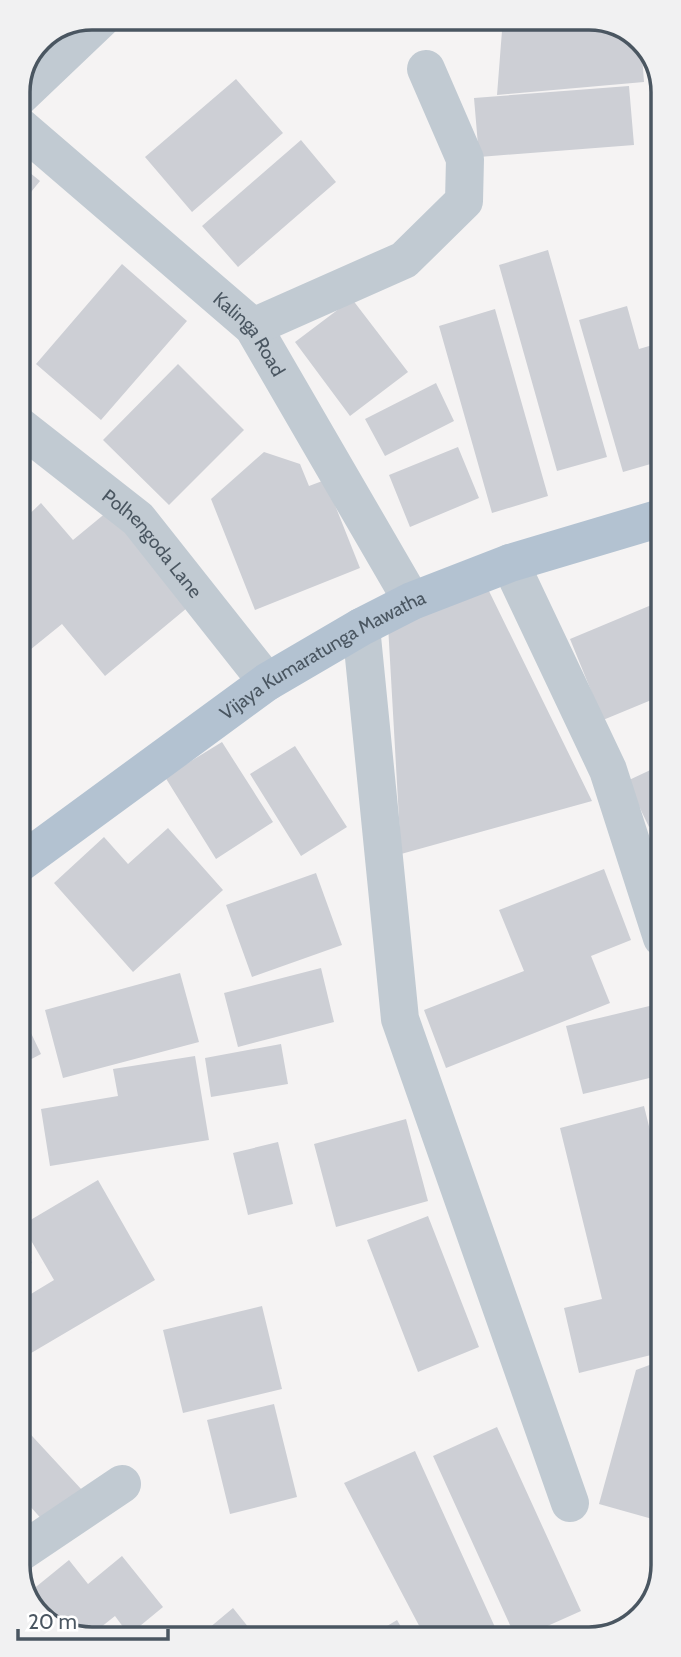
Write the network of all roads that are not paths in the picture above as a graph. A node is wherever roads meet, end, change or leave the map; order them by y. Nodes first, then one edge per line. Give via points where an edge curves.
1 (89, 30) edge
2 (426, 69) dead end
3 (30, 86) edge
4 (30, 135) edge
5 (253, 327) junction
6 (30, 434) edge
7 (651, 521) edge
8 (510, 563) junction
9 (412, 601) junction
10 (361, 627) junction
11 (267, 682) junction
12 (30, 856) edge
13 (651, 904) edge
14 (122, 1484) dead end
15 (570, 1503) dead end
16 (30, 1546) edge

1 - 3 street
2 - 5 street via 465,159 464,201 404,260
4 - 5 street, Kalinga Road
5 - 9 street, Kalinga Road
6 - 11 street, Polhengoda Lane via 138,519
7 - 8 main road, Vijaya Kumaratunga Mawatha
8 - 9 main road, Vijaya Kumaratunga Mawatha
8 - 13 street via 608,770
9 - 10 main road, Vijaya Kumaratunga Mawatha
10 - 11 main road, Vijaya Kumaratunga Mawatha
10 - 15 street via 400,1019
11 - 12 main road, Vijaya Kumaratunga Mawatha
14 - 16 street

